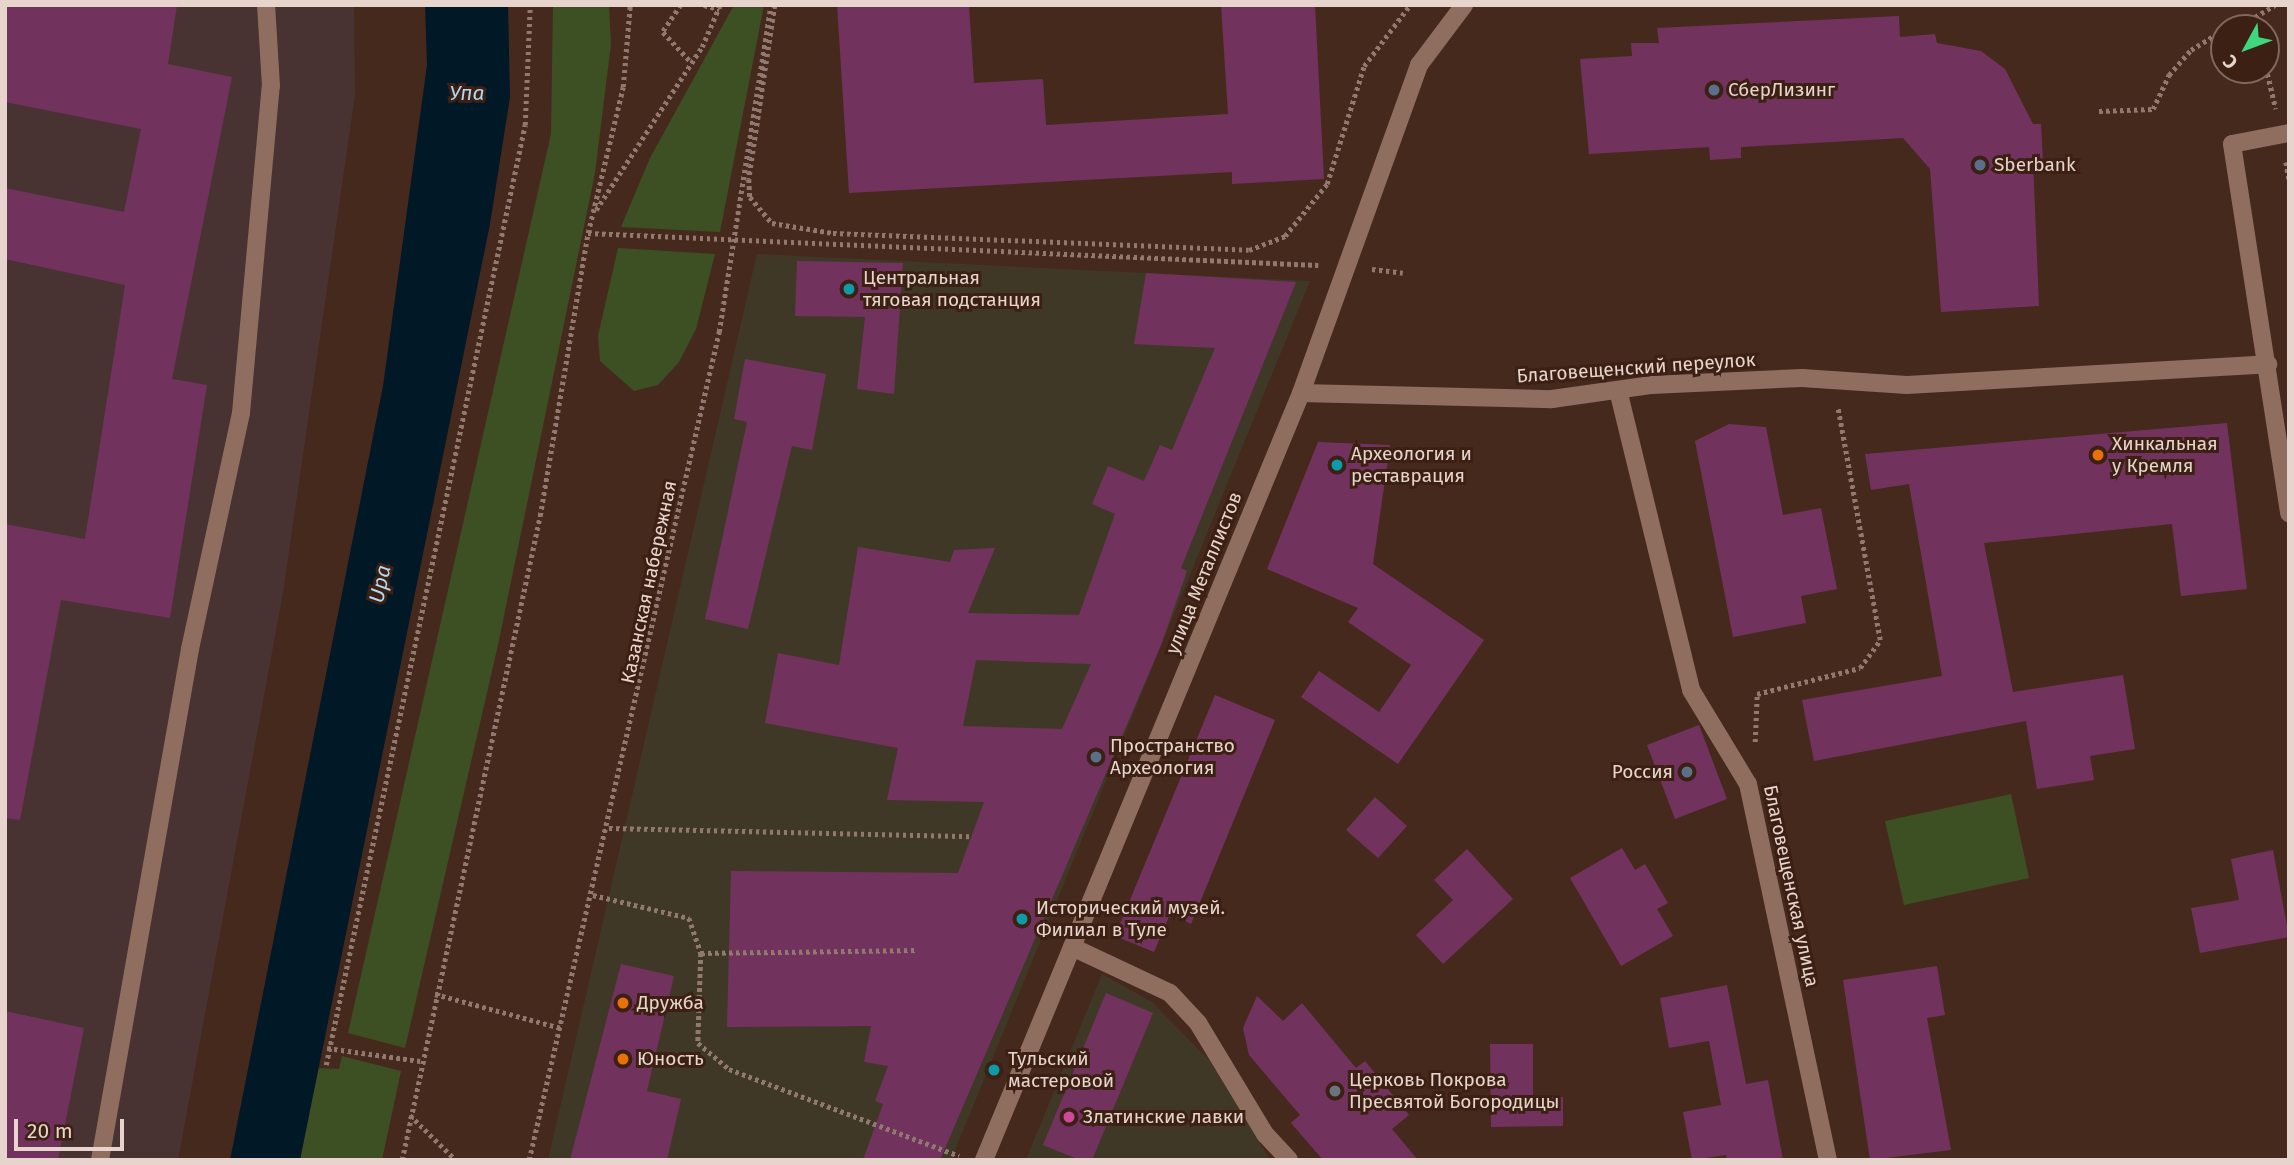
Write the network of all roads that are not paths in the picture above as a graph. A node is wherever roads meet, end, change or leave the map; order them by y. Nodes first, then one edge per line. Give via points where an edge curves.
1 (267, 5) edge
2 (1464, 5) edge
3 (2289, 133) edge
4 (2268, 364) junction
5 (1618, 390) junction
6 (1301, 393) junction
7 (2289, 514) edge
8 (1072, 947) junction
9 (100, 1160) edge
10 (984, 1160) edge
11 (1289, 1160) edge
12 (1828, 1160) edge

1 - 9 street via 271,86 241,413 190,649
2 - 6 street, улица Металлистов via 1419,65
3 - 4 street via 2232,144
4 - 5 street, Благовещенский переулок via 1907,385 1835,380
4 - 7 street
5 - 6 street, Благовещенский переулок via 1552,399
5 - 12 street, Благовещенская улица via 1691,690 1748,784
6 - 8 street, улица Металлистов
8 - 10 street, улица Металлистов
8 - 11 street via 1170,993 1198,1023 1265,1134

